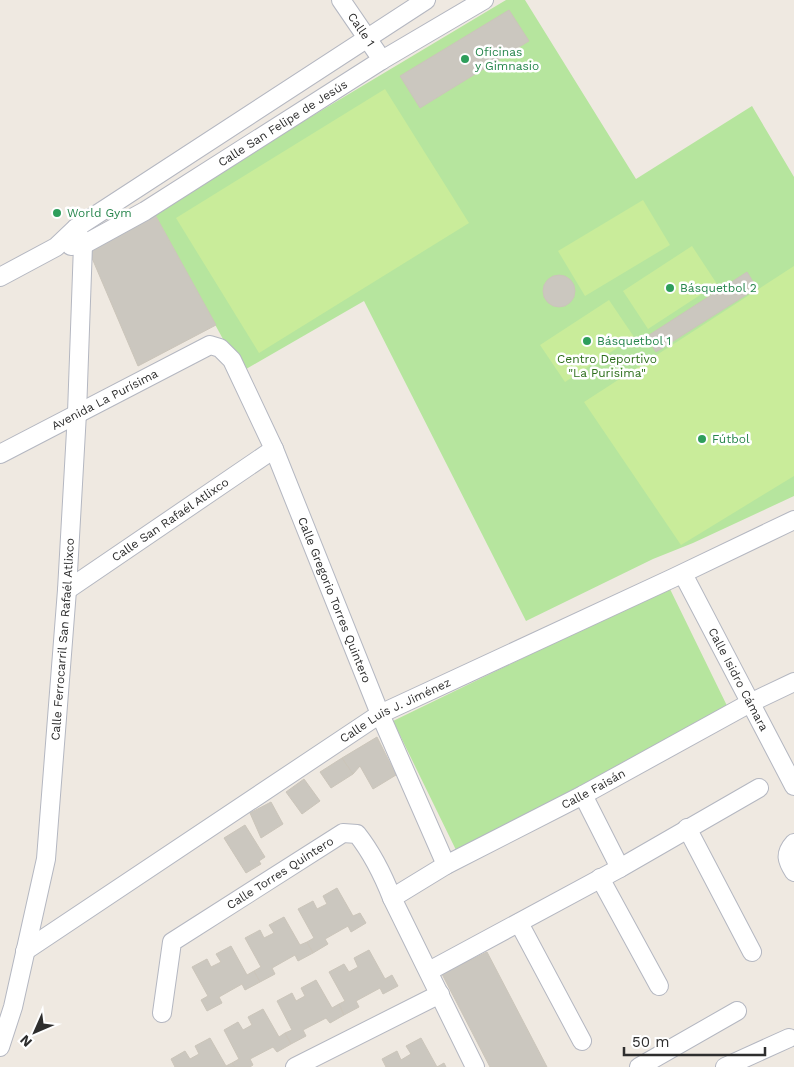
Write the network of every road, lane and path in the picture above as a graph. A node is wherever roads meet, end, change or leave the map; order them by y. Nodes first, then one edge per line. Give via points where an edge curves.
1 (341, 0) edge
2 (426, 0) edge
3 (484, 0) edge
4 (367, 38) junction
5 (382, 60) junction
6 (76, 228) junction
7 (83, 245) junction
8 (56, 247) junction
9 (0, 277) edge
10 (210, 345) joint
11 (77, 413) junction
12 (274, 448) junction
13 (0, 454) edge
14 (794, 520) edge
15 (682, 574) junction
16 (67, 590) junction
17 (794, 682) edge
18 (750, 703) junction
19 (380, 714) junction
20 (794, 786) edge
21 (760, 788) dead end
22 (583, 795) junction
23 (687, 828) junction
24 (794, 843) edge
25 (446, 865) junction
26 (620, 868) junction
27 (794, 872) edge
28 (600, 878) junction
29 (392, 898) junction
30 (519, 923) junction
31 (25, 951) junction
32 (752, 952) dead end
33 (429, 971) junction
34 (659, 986) dead end
35 (440, 994) junction
36 (738, 1011) dead end
37 (162, 1013) dead end
38 (789, 1038) dead end
39 (582, 1041) dead end
40 (0, 1047) edge
41 (295, 1067) edge
42 (475, 1067) edge
43 (639, 1067) edge
44 (726, 1067) edge

1 - 4 street, Calle 1
2 - 4 street, Calle San Felipe de Jesús
3 - 5 street, Calle San Felipe de Jesús
4 - 5 street, Calle 1
4 - 6 street, Calle San Felipe de Jesús
5 - 7 street, Calle San Felipe de Jesús via 145,211
6 - 7 street, Calle Ferrocarril San Rafaél Atlixco
6 - 8 street, Calle San Felipe de Jesús
7 - 8 street
7 - 11 street, Calle Ferrocarril San Rafaél Atlixco
8 - 9 street
10 - 11 street, Avenida La Purísima
10 - 12 street, Calle Gregorio Torres Quintero via 220,348 232,360
11 - 13 street, Avenida La Purísima
11 - 16 street, Calle Ferrocarril San Rafaél Atlixco
12 - 16 street, Calle San Rafaél Atlixco
12 - 19 street, Calle Gregorio Torres Quintero
14 - 15 street, Calle Luis J. Jiménez
15 - 18 street, Calle Isidro Cámara
15 - 19 street, Calle Luis J. Jiménez
16 - 31 street, Calle Ferrocarril San Rafaél Atlixco via 46,859
17 - 18 street, Calle Faisán
18 - 20 street, Calle Isidro Cámara
18 - 22 street, Calle Faisán
19 - 25 street, Calle Gregorio Torres Quintero
19 - 31 street, Calle Luis J. Jiménez
21 - 23 street
22 - 25 street, Calle Faisán
22 - 26 street
23 - 26 street
23 - 32 street
24 - 27 street via 787,853 787,861
25 - 29 street, Calle Faisán
26 - 28 street
28 - 30 street
28 - 34 street
29 - 33 street, Calle Torres Quintero
29 - 37 street, Calle Torres Quintero via 366,846 356,834 342,833 172,942
30 - 33 street
30 - 39 street
31 - 40 street, Calle Ferrocarril San Rafaél Atlixco
33 - 35 street, Calle Torres Quintero
35 - 41 street
35 - 42 street, Calle Torres Quintero
36 - 43 street
38 - 44 street

